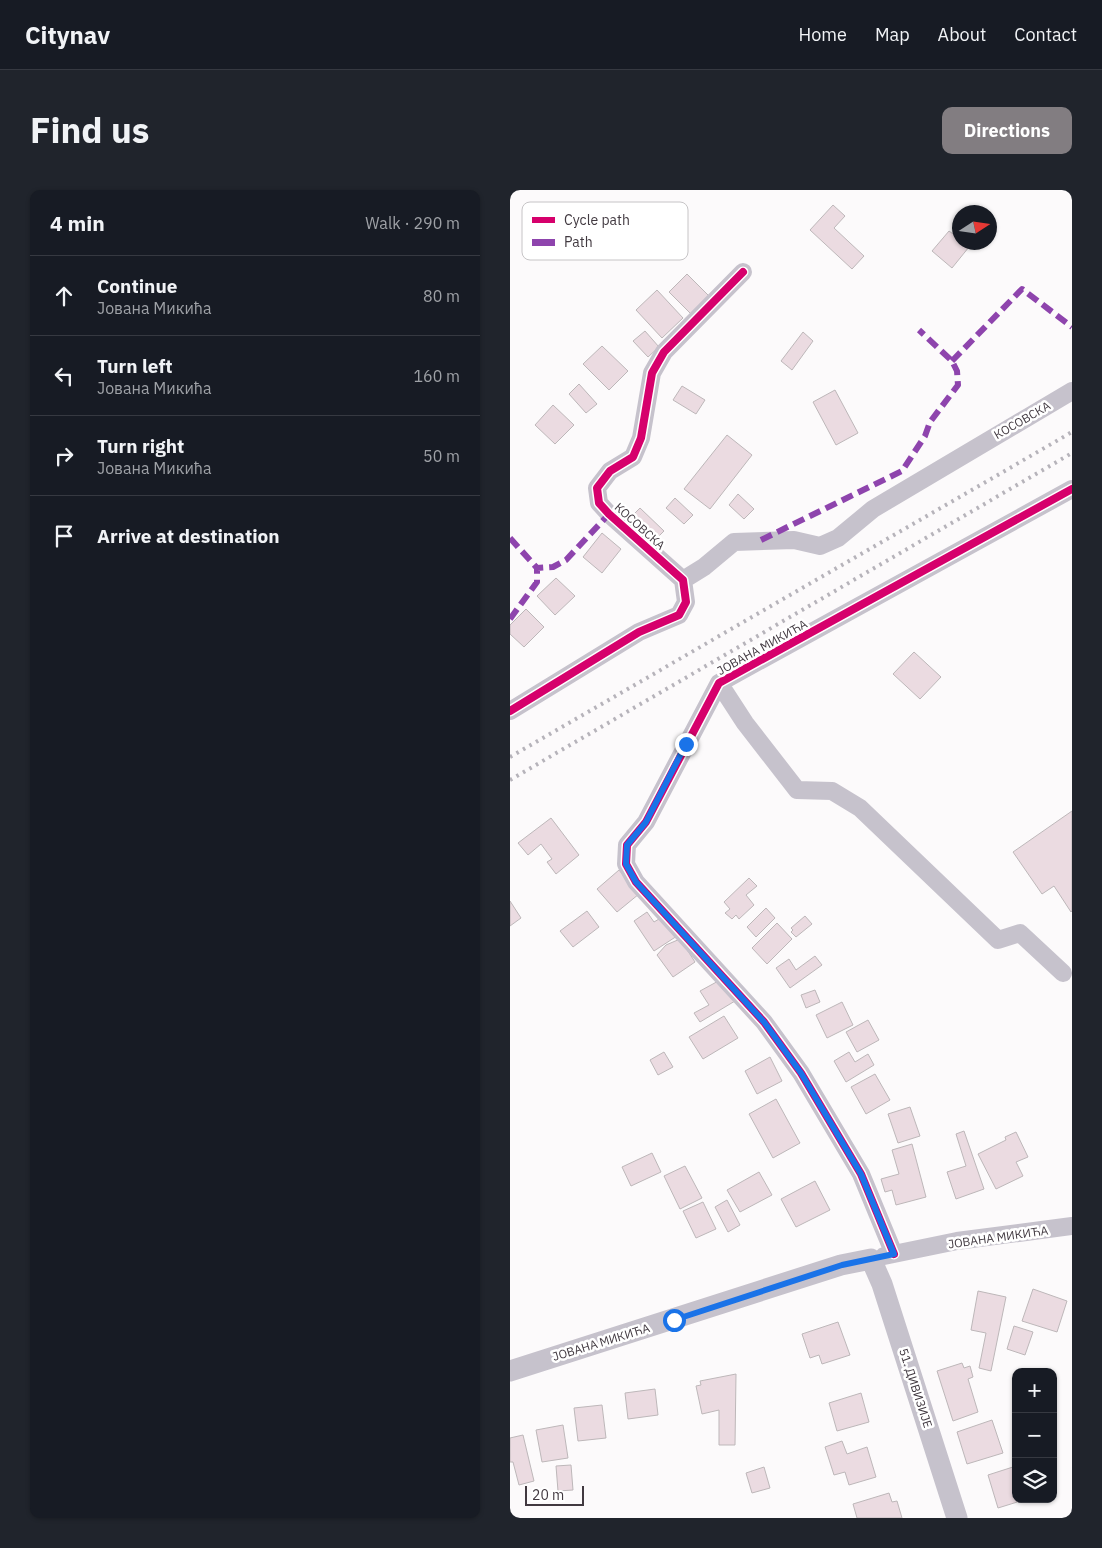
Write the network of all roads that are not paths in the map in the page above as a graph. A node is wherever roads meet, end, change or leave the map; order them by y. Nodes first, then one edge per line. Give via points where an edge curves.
1 (743, 272) dead end
2 (1072, 391) edge
3 (1072, 489) edge
4 (683, 580) junction
5 (719, 683) junction
6 (510, 711) edge
7 (1063, 973) dead end
8 (1072, 1226) edge
9 (894, 1254) junction
10 (872, 1259) junction
11 (510, 1371) edge
12 (957, 1518) edge

1 - 4 street, КОСОВСКА via 664,352 652,373 642,438 632,457 610,472 597,488 600,503 609,514
2 - 4 street, КОСОВСКА via 873,509 838,538 820,546 794,540 734,542 704,568
3 - 5 street, ЈОВАНА МИКИЋА
4 - 6 street via 686,602 679,615 639,632
5 - 7 street via 745,723 797,790 832,791 860,808 998,940 1020,933
5 - 9 street, ЈОВАНА МИКИЋА via 646,822 627,845 626,864 636,882 764,1022 801,1073 861,1174
8 - 9 street, ЈОВАНА МИКИЋА via 957,1241
9 - 10 street, ЈОВАНА МИКИЋА
10 - 11 street, ЈОВАНА МИКИЋА via 842,1265
10 - 12 street, 51. ДИВИЗИЈЕ

